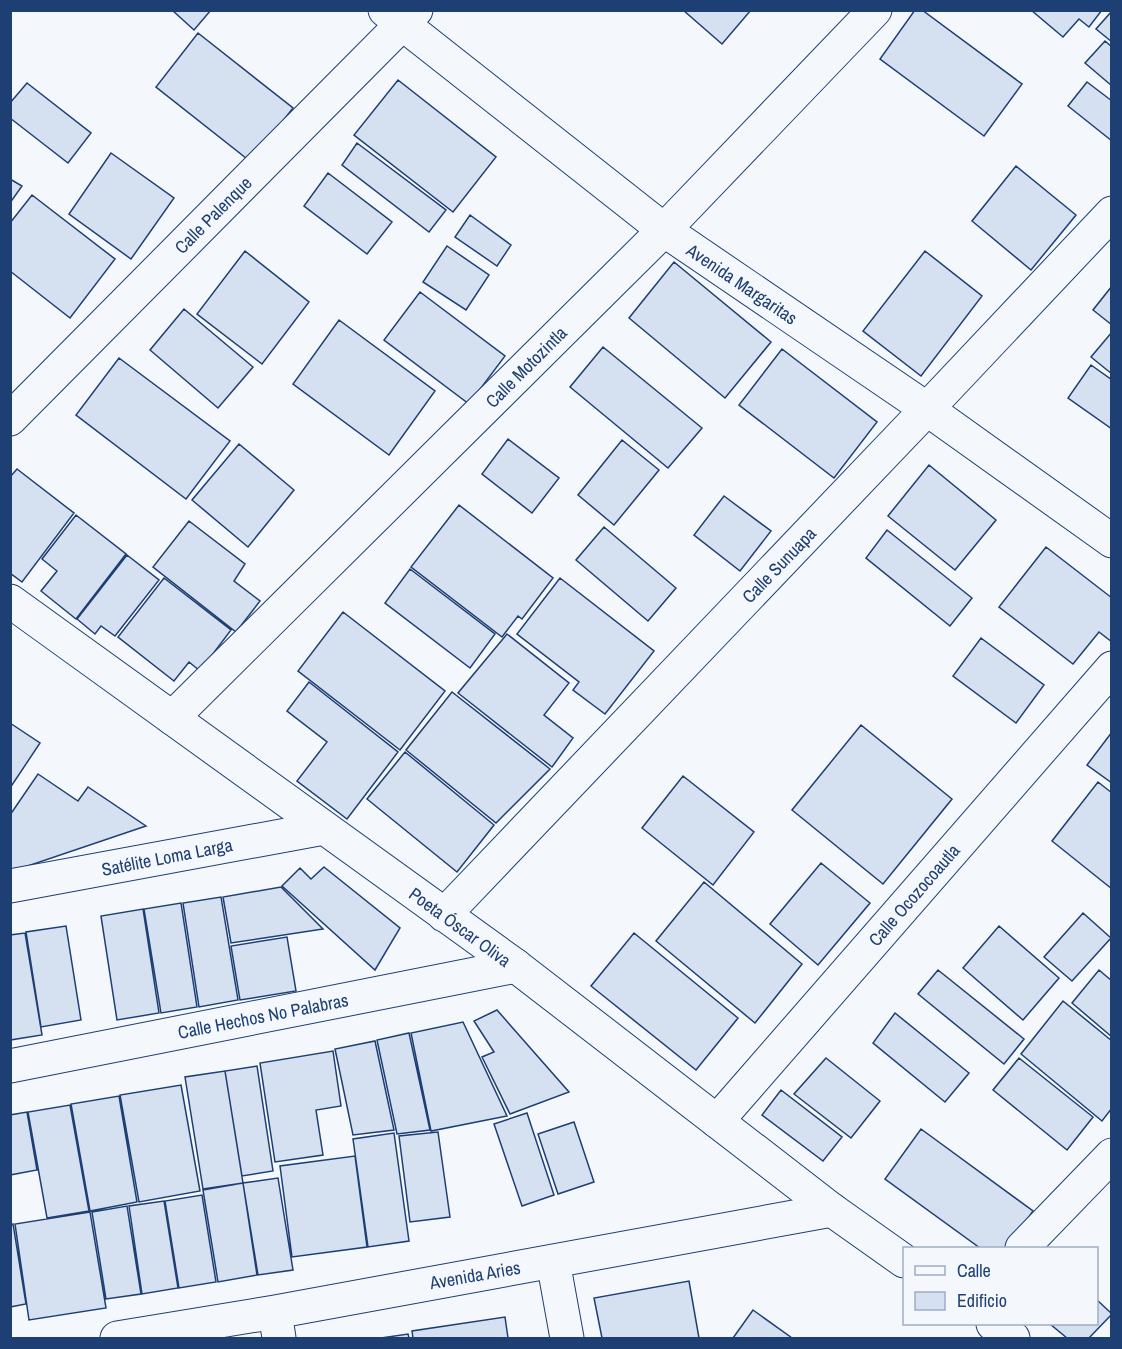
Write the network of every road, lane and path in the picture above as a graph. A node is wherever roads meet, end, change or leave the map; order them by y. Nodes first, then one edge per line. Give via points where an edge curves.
1 (875, 10) edge
2 (401, 15) edge
3 (1112, 213) edge
4 (664, 230) junction
5 (927, 409) junction
6 (10, 419) edge
7 (1112, 541) edge
8 (10, 601) edge
9 (1112, 668) edge
10 (172, 718) junction
11 (324, 828) junction
12 (10, 886) edge
13 (444, 915) junction
14 (516, 966) junction
15 (10, 1066) edge
16 (717, 1121) junction
17 (1112, 1155) edge
18 (832, 1210) junction
19 (1023, 1247) edge
20 (903, 1260) edge
21 (553, 1261) junction
22 (277, 1325) edge
23 (996, 1325) edge
24 (117, 1338) edge
25 (567, 1338) edge
26 (1013, 1338) edge

1 - 4 street, Calle Motozintla
2 - 4 street, Avenida Margaritas
2 - 6 street, Calle Palenque
3 - 5 street, Calle Sunuapa
4 - 5 street, Avenida Margaritas
4 - 10 street, Calle Motozintla
5 - 7 street, Avenida Margaritas
5 - 13 street, Calle Sunuapa
8 - 10 street, Poeta Óscar Oliva
9 - 16 street, Calle Ocozocoautla
10 - 11 street, Poeta Óscar Oliva
11 - 12 street, Satélite Loma Larga
11 - 13 street, Poeta Óscar Oliva
13 - 14 street, Poeta Óscar Oliva
14 - 15 street, Calle Hechos No Palabras
14 - 16 street, Poeta Óscar Oliva
16 - 18 street, Poeta Óscar Oliva
17 - 19 street
18 - 20 street, Poeta Óscar Oliva
18 - 21 street, Avenida Aries
21 - 22 street, Avenida Aries
21 - 25 street
22 - 24 street, Avenida Aries
23 - 26 street

